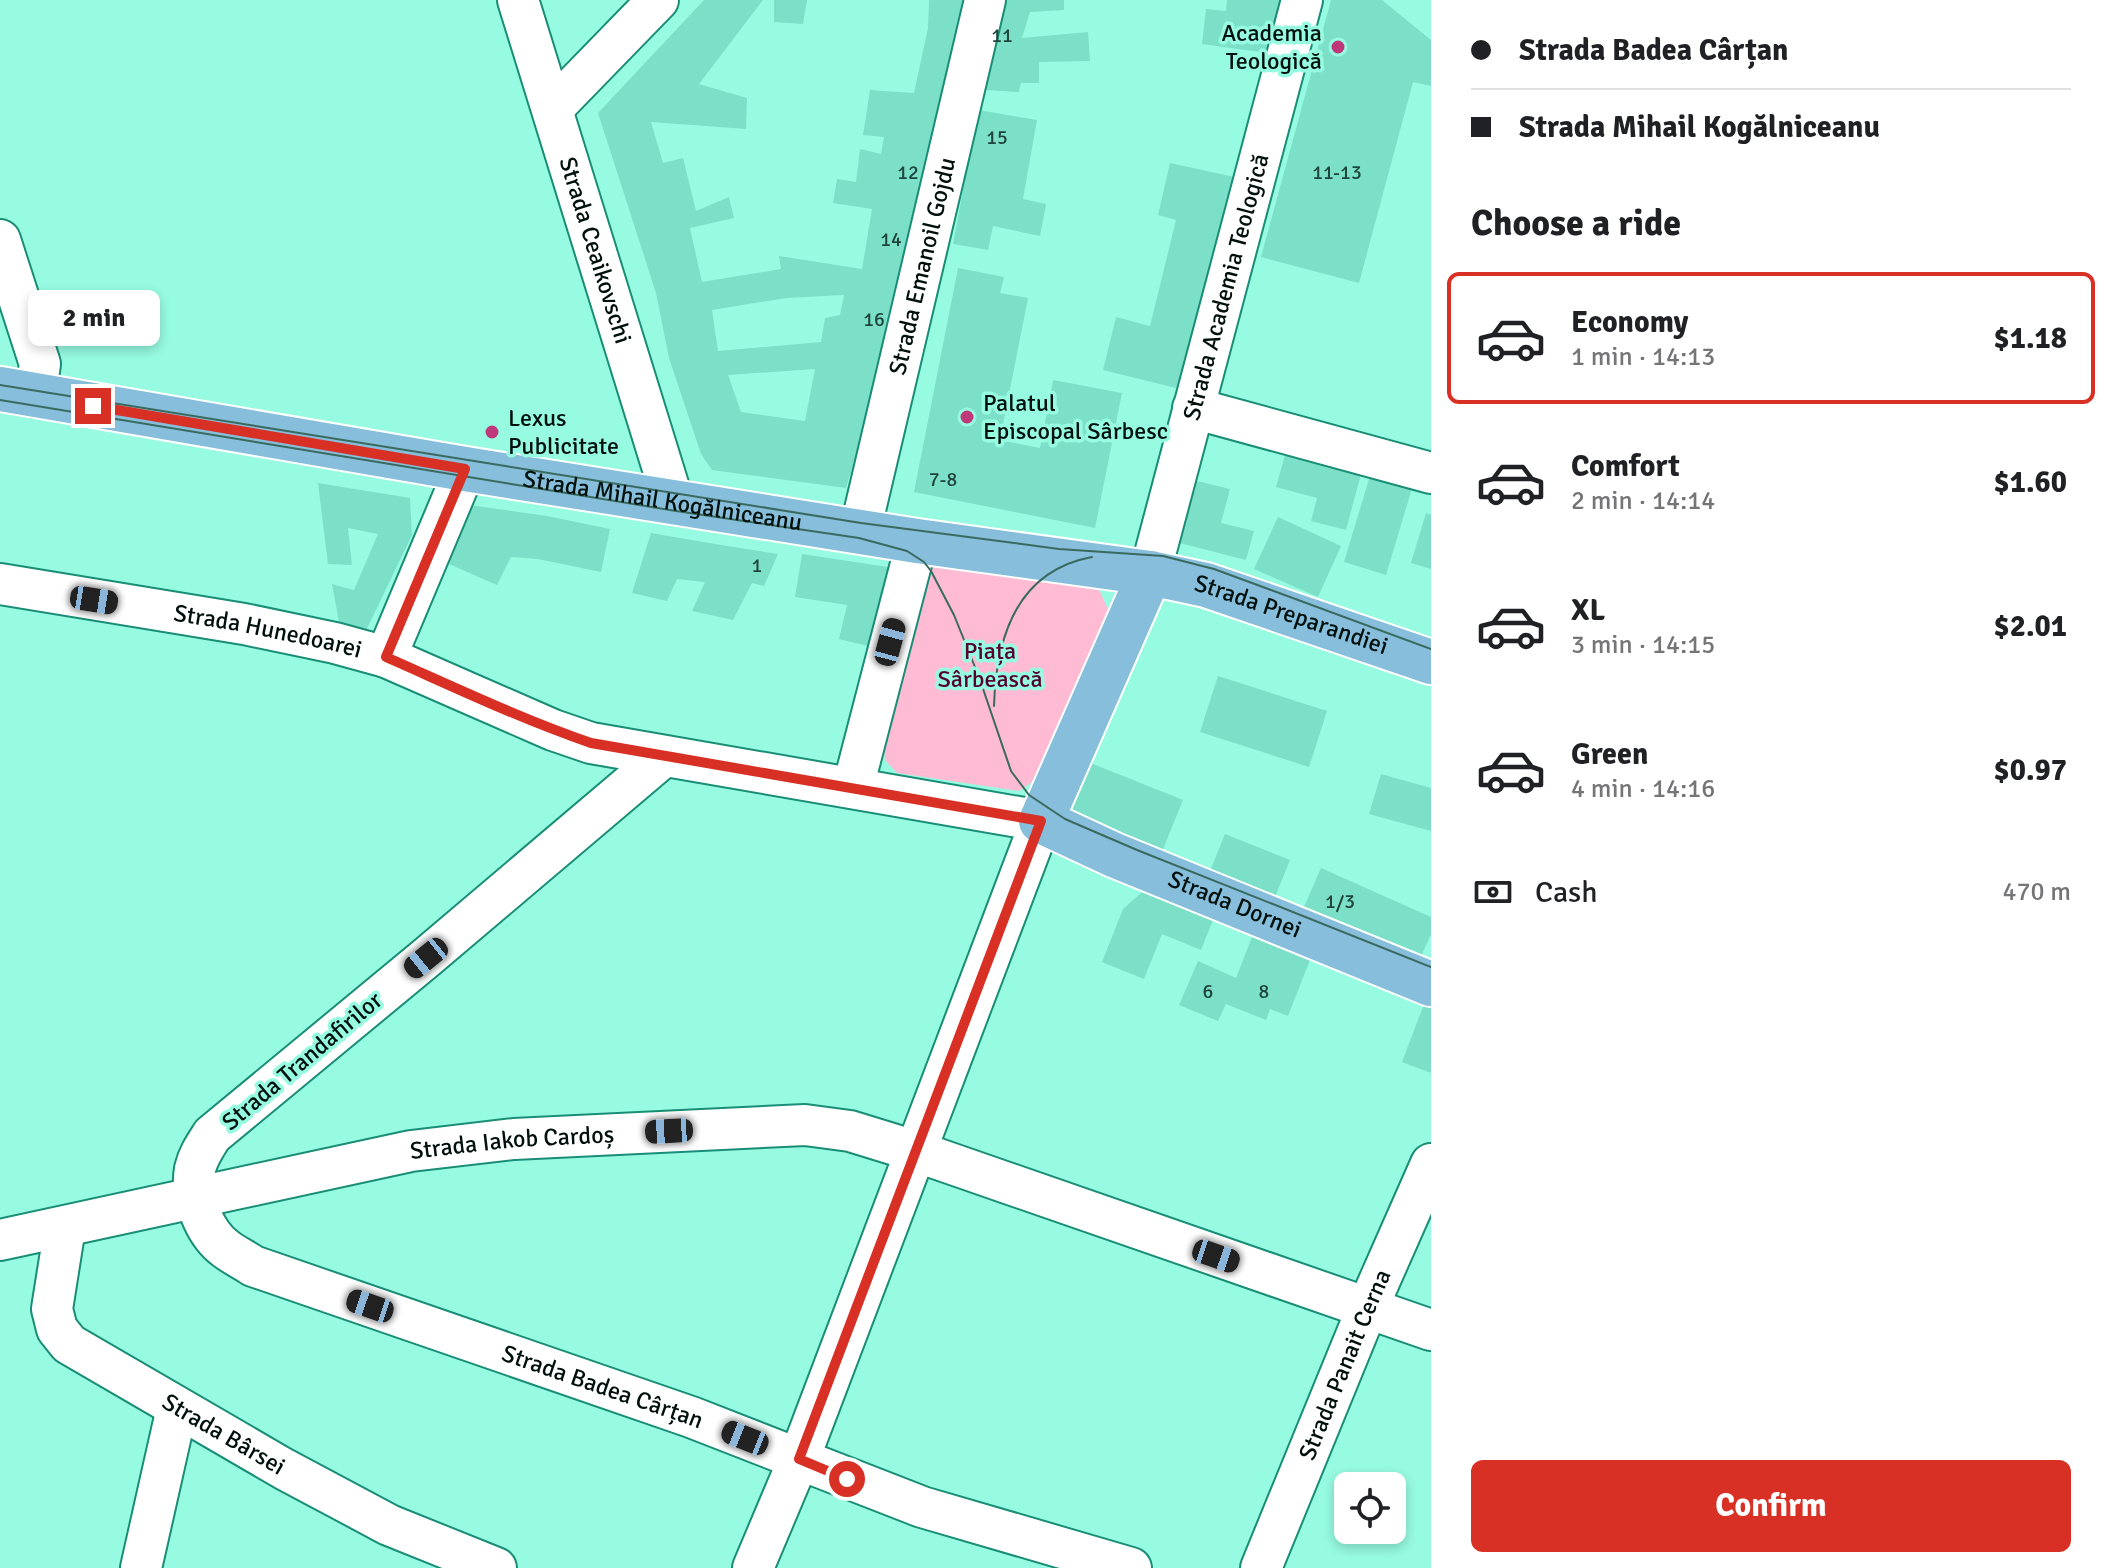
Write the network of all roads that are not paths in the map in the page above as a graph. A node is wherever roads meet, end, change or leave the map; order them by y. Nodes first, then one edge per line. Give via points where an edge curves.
1 (518, 0) edge
2 (658, 0) edge
3 (985, 0) edge
4 (1302, 0) edge
5 (553, 108) junction
6 (0, 240) edge
7 (12, 394) edge
8 (1193, 408) junction
9 (465, 469) junction
10 (1431, 473) edge
11 (673, 501) junction
12 (860, 531) junction
13 (917, 541) junction
14 (1150, 573) junction
15 (0, 584) edge
16 (386, 657) junction
17 (1431, 662) edge
18 (663, 757) junction
19 (853, 787) junction
20 (1041, 821) junction
21 (1431, 984) edge
22 (915, 1151) junction
23 (1431, 1164) edge
24 (196, 1197) junction
25 (65, 1227) junction
26 (0, 1240) edge
27 (1367, 1309) junction
28 (1431, 1330) edge
29 (177, 1408) junction
30 (799, 1459) junction
31 (141, 1568) edge
32 (496, 1568) edge
33 (753, 1568) edge
34 (1131, 1568) edge
35 (1261, 1568) edge

1 - 5 street, Strada Ceaikovschi
2 - 5 street
3 - 12 street, Strada Emanoil Gojdu
4 - 8 street, Strada Academia Teologică
5 - 11 street, Strada Ceaikovschi
6 - 7 street via 40,364
7 - 9 main road, Strada Mihail Kogălniceanu
8 - 10 street
8 - 14 street, Strada Academia Teologică
9 - 11 main road, Strada Mihail Kogălniceanu
9 - 16 street
11 - 12 main road, Strada Mihail Kogălniceanu
12 - 13 main road, Strada Mihail Kogălniceanu
13 - 14 main road, Strada Mihail Kogălniceanu
13 - 19 street
14 - 17 main road, Strada Preparandiei via 1206,585
14 - 20 main road
15 - 16 street, Strada Hunedoarei via 244,624
16 - 18 street, Strada Hunedoarei via 553,730
18 - 19 street, Strada Hunedoarei
18 - 24 street, Strada Trandafirilor via 212,1135 195,1172
19 - 20 street, Strada Hunedoarei
20 - 21 main road, Strada Dornei
20 - 22 street
22 - 24 street, Strada Iakob Cardoș via 850,1131 805,1125 514,1139 411,1151
22 - 27 street, Strada Iakob Cardoș
22 - 30 street
23 - 27 street, Strada Panait Cerna
24 - 25 street, Strada Iakob Cardoș
24 - 30 street, Strada Badea Cârțan via 203,1221 223,1248 253,1266
25 - 26 street, Strada Iakob Cardoș
25 - 29 street, Strada Bârsei via 52,1309 57,1329 69,1344
27 - 28 street, Strada Iakob Cardoș
27 - 35 street, Strada Panait Cerna
29 - 31 street
29 - 32 street, Strada Bârsei via 389,1525
30 - 33 street
30 - 34 street, Strada Badea Cârțan via 922,1507

